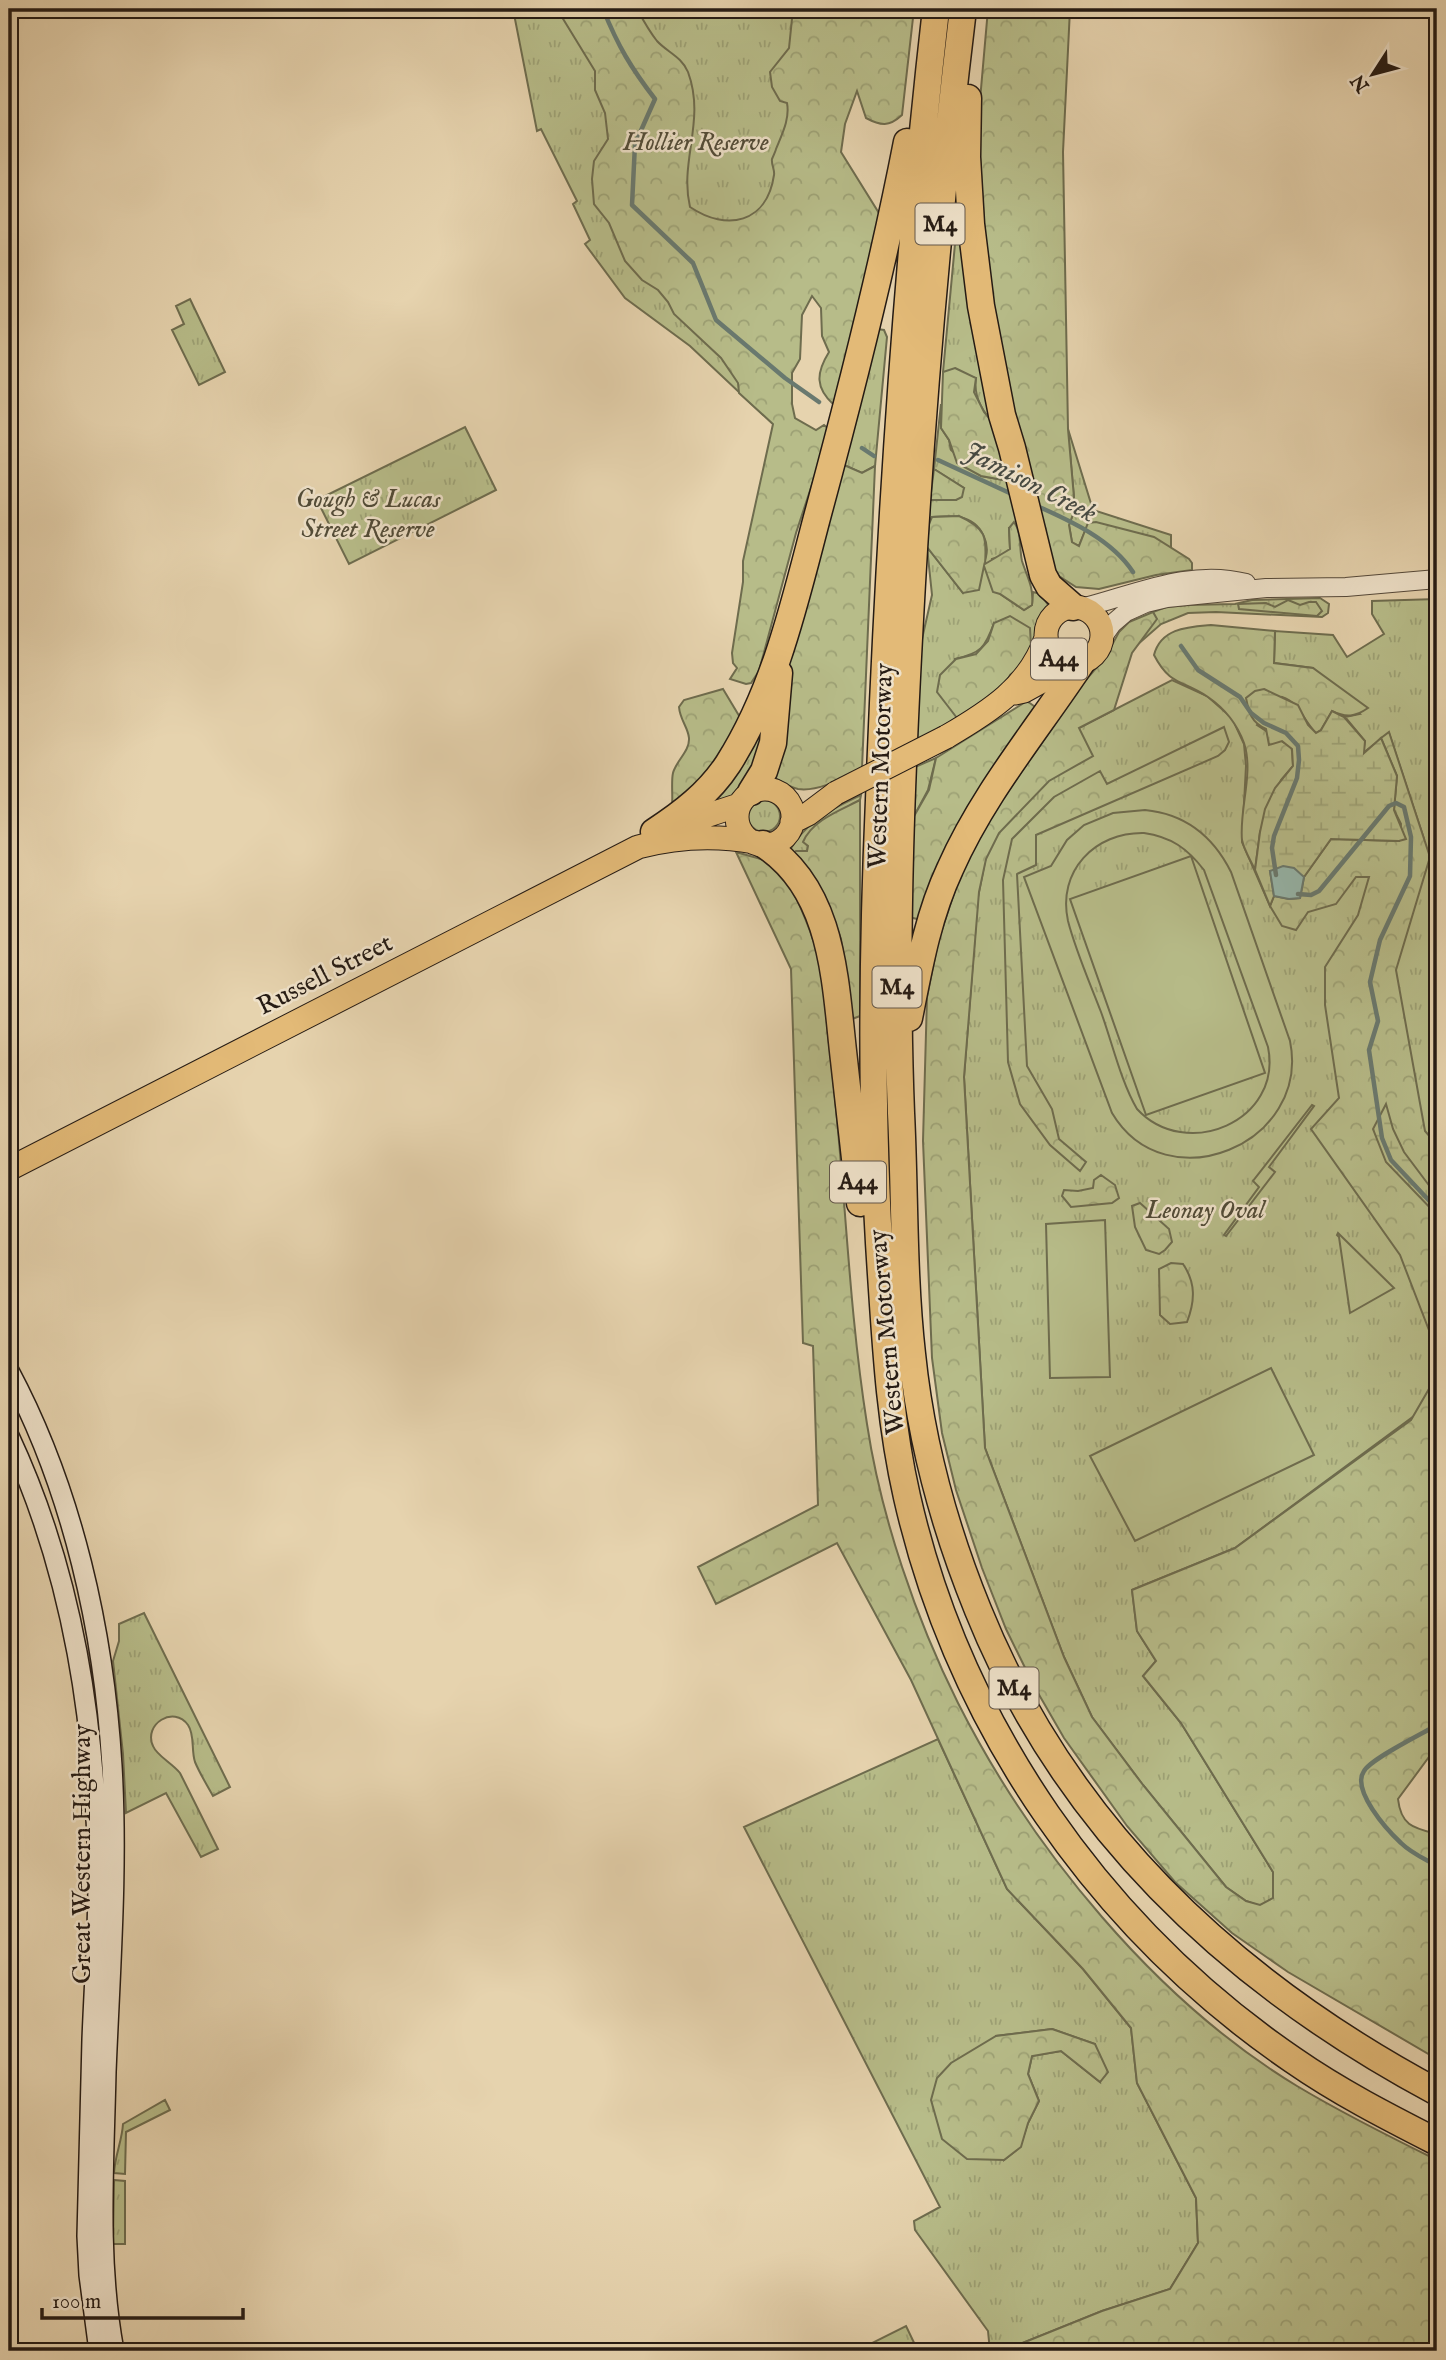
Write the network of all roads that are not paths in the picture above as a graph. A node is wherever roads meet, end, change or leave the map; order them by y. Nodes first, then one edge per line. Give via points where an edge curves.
1 (925, 9) edge
2 (936, 9) edge
3 (963, 9) edge
4 (976, 9) edge
5 (910, 432) junction
6 (907, 487) junction
7 (1437, 579) edge
8 (1266, 588) junction
9 (1077, 608) junction
10 (1046, 638) junction
11 (1102, 638) junction
12 (781, 652) junction
13 (1078, 663) junction
14 (1012, 694) junction
15 (745, 799) junction
16 (789, 811) junction
17 (646, 840) junction
18 (759, 843) junction
19 (901, 1110) junction
20 (37, 1154) junction
21 (9, 1168) edge
22 (9, 1181) edge
23 (9, 1371) edge
24 (9, 1436) edge
25 (916, 1537) junction
26 (1437, 2092) edge
27 (1437, 2142) edge
28 (99, 2351) edge
29 (114, 2351) edge

1 - 12 highway, M4 via 896,199 851,392
2 - 5 highway, Western Motorway / M4 via 917,191
3 - 5 highway, Western Motorway / M4
4 - 9 highway via 967,157 987,342 1043,575 1049,586
5 - 6 highway, Western Motorway / M4
6 - 19 highway, Western Motorway / M4 via 898,864
6 - 25 highway, Western Motorway / M4 via 876,864 873,1062 875,1197 890,1408
7 - 8 street
8 - 9 street via 1205,579 1159,585
8 - 11 street via 1146,603 1119,617
9 - 10 highway, A44 via 1056,613
9 - 11 highway, A44 via 1095,616
10 - 13 highway, A44 via 1058,659
10 - 14 highway, A44
11 - 13 highway, A44 via 1096,653
12 - 15 highway, M4 via 773,743 764,771
12 - 17 highway, M4 via 743,736 719,776 692,805
13 - 14 highway, A44
13 - 19 highway, M4 via 992,793 950,868 921,956
14 - 16 highway, A44, bridge via 946,737 836,793
15 - 16 highway, A44 via 770,790
15 - 17 highway, Russell Street / A44
15 - 18 highway, A44 via 737,816 739,827
16 - 18 highway via 788,831 782,839
17 - 18 highway, Russell Street / A44
17 - 20 highway, Russell Street / A44
18 - 25 highway, A44 via 780,855 796,872 829,943 868,1274 878,1401 899,1505
19 - 26 highway, Western Motorway / M4 via 908,1316 916,1388 933,1473 955,1548 979,1615 1013,1685 1093,1810 1145,1873 1199,1927 1310,2016
20 - 21 highway, Russell Street / A44
20 - 22 main road, Russell Street
23 - 29 main road, Great Western Highway via 59,1491 88,1596 105,1692 114,1877 102,2223
24 - 28 main road, Great Western Highway via 61,1577 91,1741 98,1883 87,2236
25 - 27 highway, Western Motorway / M4 via 952,1641 995,1730 1047,1816 1111,1899 1185,1974 1257,2035 1341,2091

